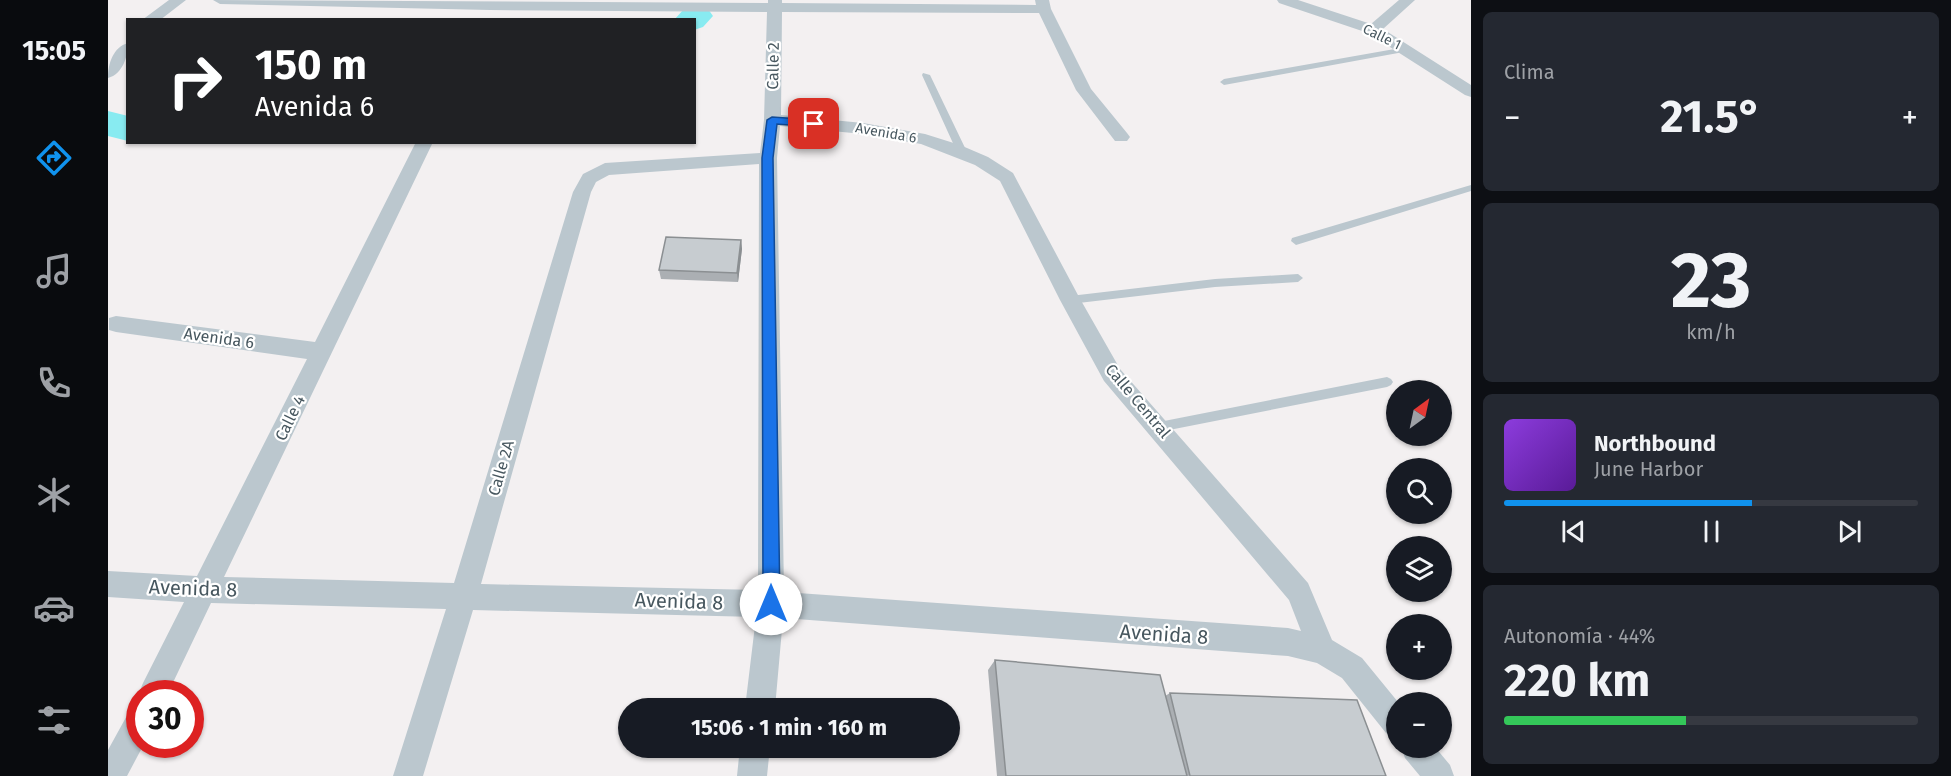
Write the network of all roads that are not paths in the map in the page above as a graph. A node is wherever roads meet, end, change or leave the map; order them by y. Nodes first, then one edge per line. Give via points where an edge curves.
1 (179, 0) edge
2 (220, 0) edge
3 (1284, 0) edge
4 (1408, 0) edge
5 (775, 4) edge
6 (1043, 5) edge
7 (489, 8) edge
8 (152, 18) edge
9 (1373, 30) junction
10 (126, 50) edge
11 (1407, 50) junction
12 (108, 73) edge
13 (926, 75) dead end
14 (1224, 82) dead end
15 (1471, 92) edge
16 (772, 120) junction
17 (1121, 137) dead end
18 (424, 144) edge
19 (962, 152) junction
20 (768, 158) junction
21 (1471, 188) edge
22 (1296, 241) dead end
23 (1299, 278) dead end
24 (1070, 300) junction
25 (116, 324) dead end
26 (322, 352) junction
27 (1386, 382) edge
28 (1159, 427) junction
29 (108, 584) edge
30 (206, 590) junction
31 (464, 595) junction
32 (771, 604) junction
33 (1322, 650) junction
34 (160, 680) edge
35 (761, 698) edge
36 (1386, 710) edge
37 (126, 747) edge
38 (754, 758) edge
39 (1425, 758) edge
40 (111, 776) edge
41 (408, 776) edge
42 (752, 776) edge
43 (1439, 776) edge

1 - 8 street
2 - 7 street
3 - 9 street, Calle 1
4 - 9 street
5 - 6 street
5 - 7 street
5 - 16 street, Calle 2
6 - 17 street via 1084,90
9 - 11 street, Calle 1
10 - 12 street
11 - 14 lane
11 - 15 street, Calle 1
13 - 19 lane
16 - 19 street, Avenida 6 via 856,127
16 - 20 street, Calle 2
18 - 26 street, Calle 4
19 - 24 street, Calle Central via 991,164 1007,177
20 - 31 street, Calle 2A via 605,169 589,178
20 - 32 street, Calle 2
21 - 22 lane
23 - 24 lane
24 - 28 street, Calle Central via 1112,375
25 - 26 street, Avenida 6
26 - 30 street, Calle 4
27 - 28 lane
28 - 33 street, Calle Central via 1299,592
29 - 30 street, Avenida 8
30 - 31 street, Avenida 8
30 - 34 street, Calle 4
31 - 32 street, Avenida 8
31 - 41 street, Calle 2A
32 - 33 street, Avenida 8 via 1288,642
32 - 35 street, Calle 2
33 - 36 street, Avenida 8 via 1352,668
37 - 40 street
38 - 42 street
39 - 43 street

